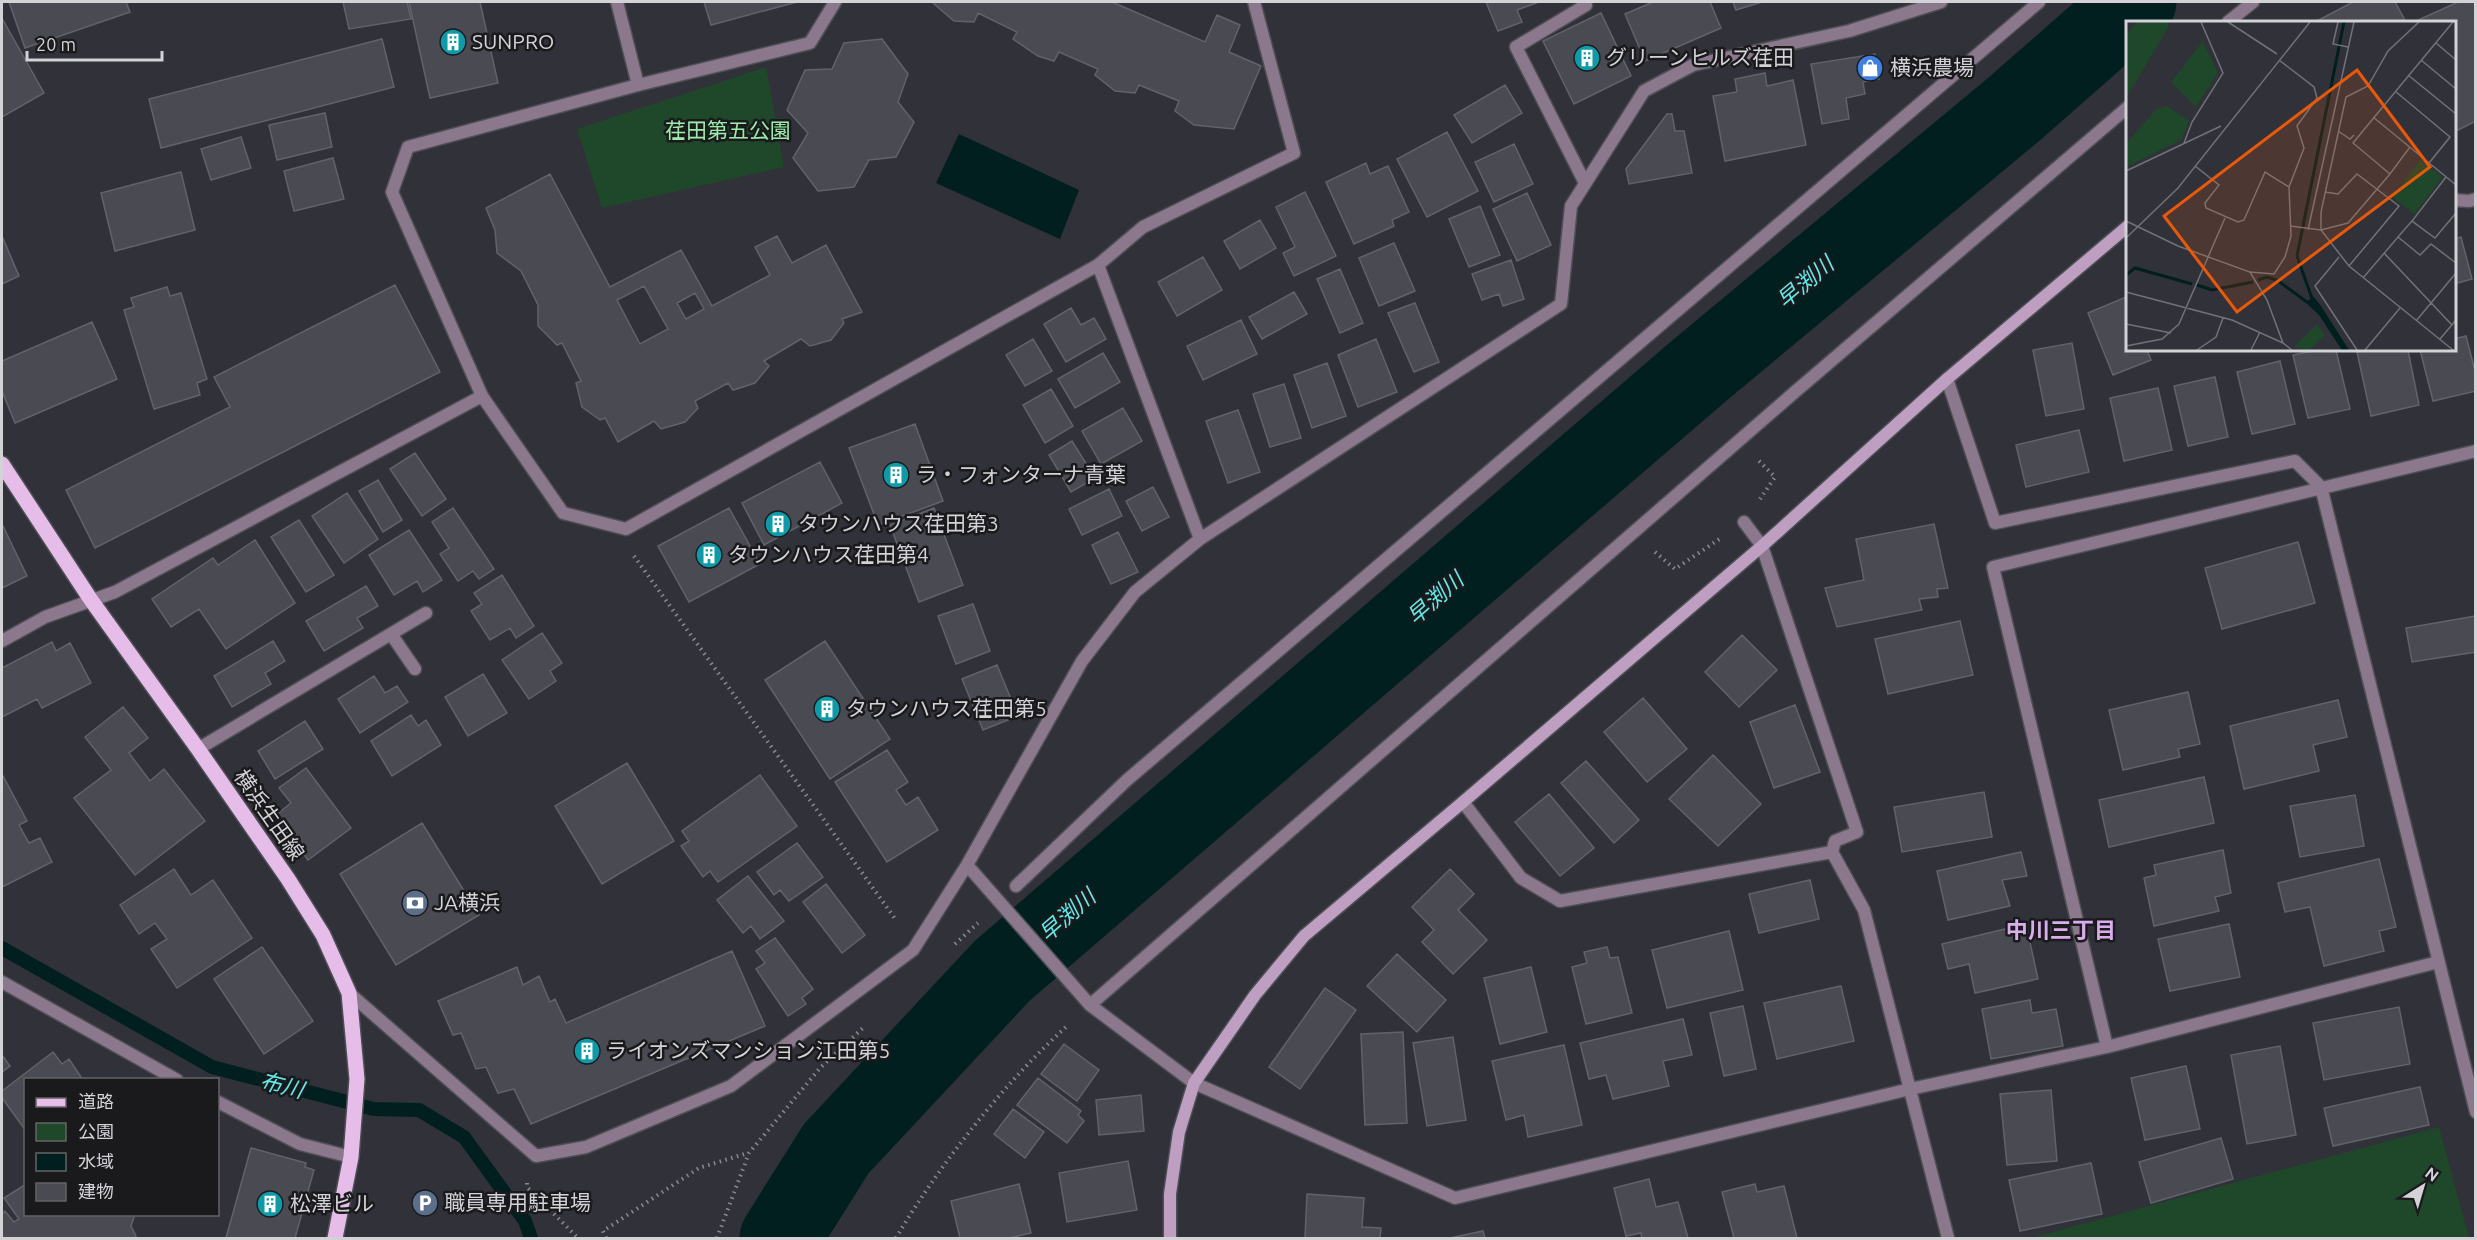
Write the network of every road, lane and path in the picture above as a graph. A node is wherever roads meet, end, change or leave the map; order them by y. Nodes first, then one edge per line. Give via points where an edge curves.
1 (616, 2) edge
2 (835, 2) edge
3 (1254, 2) edge
4 (1941, 2) edge
5 (2039, 2) edge
6 (2253, 2) edge
7 (1586, 5) dead end
8 (2229, 21) edge
9 (638, 85) junction
10 (2126, 108) edge
11 (1585, 183) junction
12 (2475, 199) edge
13 (2456, 200) edge
14 (2126, 227) edge
15 (1098, 266) junction
16 (1947, 379) junction
17 (482, 396) junction
18 (1740, 442) junction
19 (2475, 452) edge
20 (2, 464) edge
21 (2321, 488) junction
22 (1744, 522) junction
23 (612, 525) junction
24 (1635, 533) junction
25 (1200, 539) junction
26 (1762, 546) junction
27 (91, 600) junction
28 (426, 613) dead end
29 (391, 634) junction
30 (2, 641) edge
31 (415, 669) dead end
32 (198, 749) junction
33 (1463, 802) junction
34 (1832, 852) junction
35 (967, 865) junction
36 (1016, 886) dead end
37 (980, 920) dead end
38 (902, 928) dead end
39 (954, 944) dead end
40 (2438, 962) junction
41 (2, 982) edge
42 (349, 993) junction
43 (1090, 1005) junction
44 (870, 1022) dead end
45 (2107, 1047) junction
46 (173, 1078) edge
47 (1194, 1083) junction
48 (1910, 1089) junction
49 (219, 1103) edge
50 (2475, 1112) edge
51 (749, 1153) junction
52 (351, 1157) junction
53 (527, 1187) dead end
54 (335, 1239) edge
55 (578, 1239) edge
56 (606, 1239) edge
57 (717, 1239) edge
58 (896, 1239) edge
59 (1170, 1239) edge
60 (1948, 1239) edge

1 - 9 street
2 - 9 street via 810,43
3 - 15 street via 1294,153 1143,227
4 - 11 street via 1849,31 1693,65 1644,91
5 - 36 street via 1127,780
6 - 8 street
7 - 11 street via 1516,47
9 - 17 street via 408,147 392,192
10 - 18 street
11 - 25 street via 1571,206 1561,304
12 - 13 street
14 - 16 street
15 - 23 street via 627,529
15 - 25 street
16 - 21 street via 1995,523 2295,461
16 - 26 street
17 - 23 street via 563,513
17 - 27 street via 115,592
18 - 22 path via 1775,477
18 - 24 street
19 - 21 street
20 - 27 main road, 横浜生田線
21 - 40 street
21 - 45 street via 1993,567
22 - 24 path via 1675,570
22 - 26 street
23 - 38 path
24 - 43 street
25 - 35 street via 1135,591 1082,661
26 - 33 street
26 - 34 street via 1857,832 1835,841
27 - 30 street via 45,617
27 - 32 main road, 横浜生田線
28 - 29 street
29 - 31 street
29 - 32 street
32 - 42 main road, 横浜生田線 via 324,935
33 - 34 street via 1521,878 1560,901
33 - 47 street via 1304,936 1255,995
34 - 48 street via 1864,910
35 - 42 street via 913,950 741,1079 586,1148 536,1156
35 - 43 street
37 - 39 path
40 - 45 street
40 - 50 street
41 - 46 street
42 - 52 main road, 横浜生田線 via 357,1079
43 - 47 street
43 - 58 path via 1001,1094 947,1162
44 - 51 path via 820,1068
45 - 48 street
47 - 48 street via 1455,1198
47 - 59 street via 1179,1132 1170,1194
48 - 60 street
49 - 52 street via 300,1144
51 - 56 path via 699,1168 603,1231
51 - 57 path
52 - 54 main road, 横浜生田線
53 - 55 path

